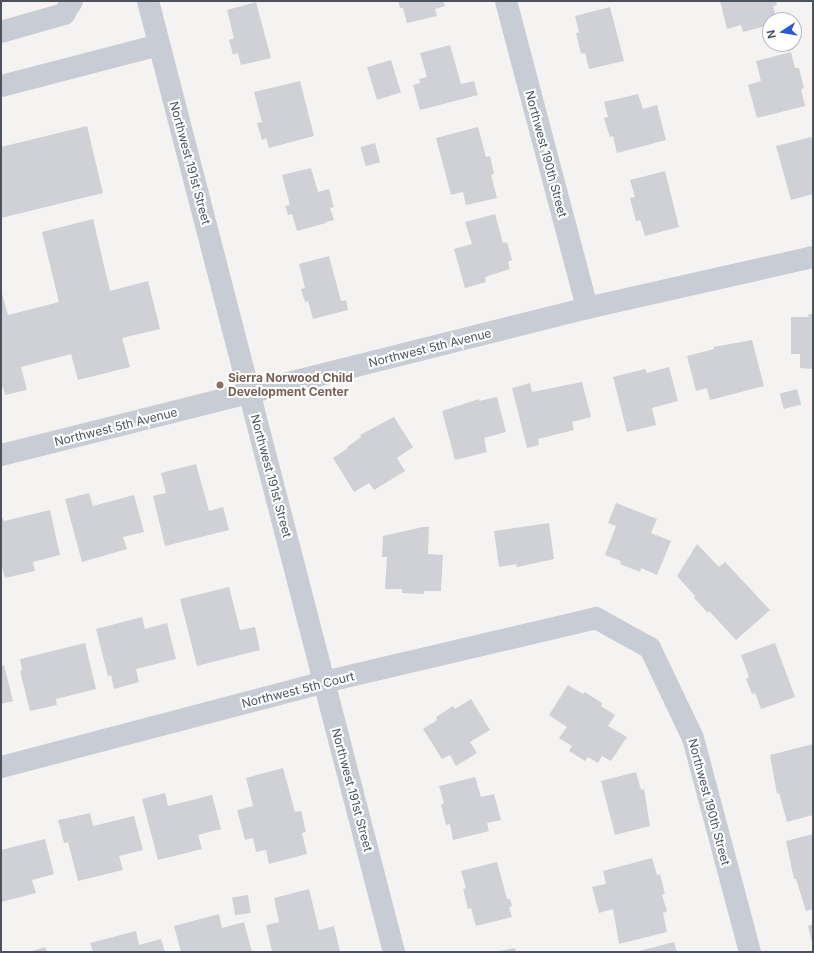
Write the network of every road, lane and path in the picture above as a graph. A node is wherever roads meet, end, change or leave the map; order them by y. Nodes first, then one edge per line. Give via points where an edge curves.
1 (72, 1) edge
2 (148, 1) edge
3 (506, 1) edge
4 (1, 32) edge
5 (159, 45) junction
6 (1, 86) edge
7 (813, 257) edge
8 (586, 308) junction
9 (250, 393) junction
10 (1, 455) edge
11 (596, 618) joint
12 (324, 682) junction
13 (1, 767) edge
14 (394, 952) edge
15 (750, 952) edge

1 - 4 street via 64,14
2 - 5 street, Northwest 191st Street
3 - 8 street, Northwest 190th Street
5 - 6 street
5 - 9 street, Northwest 191st Street
7 - 8 street, Northwest 5th Avenue
8 - 9 street, Northwest 5th Avenue
9 - 10 street, Northwest 5th Avenue
9 - 12 street, Northwest 191st Street
11 - 12 street, Northwest 5th Court
11 - 15 street, Northwest 190th Street via 650,648 693,738
12 - 13 street, Northwest 5th Court
12 - 14 street, Northwest 191st Street

